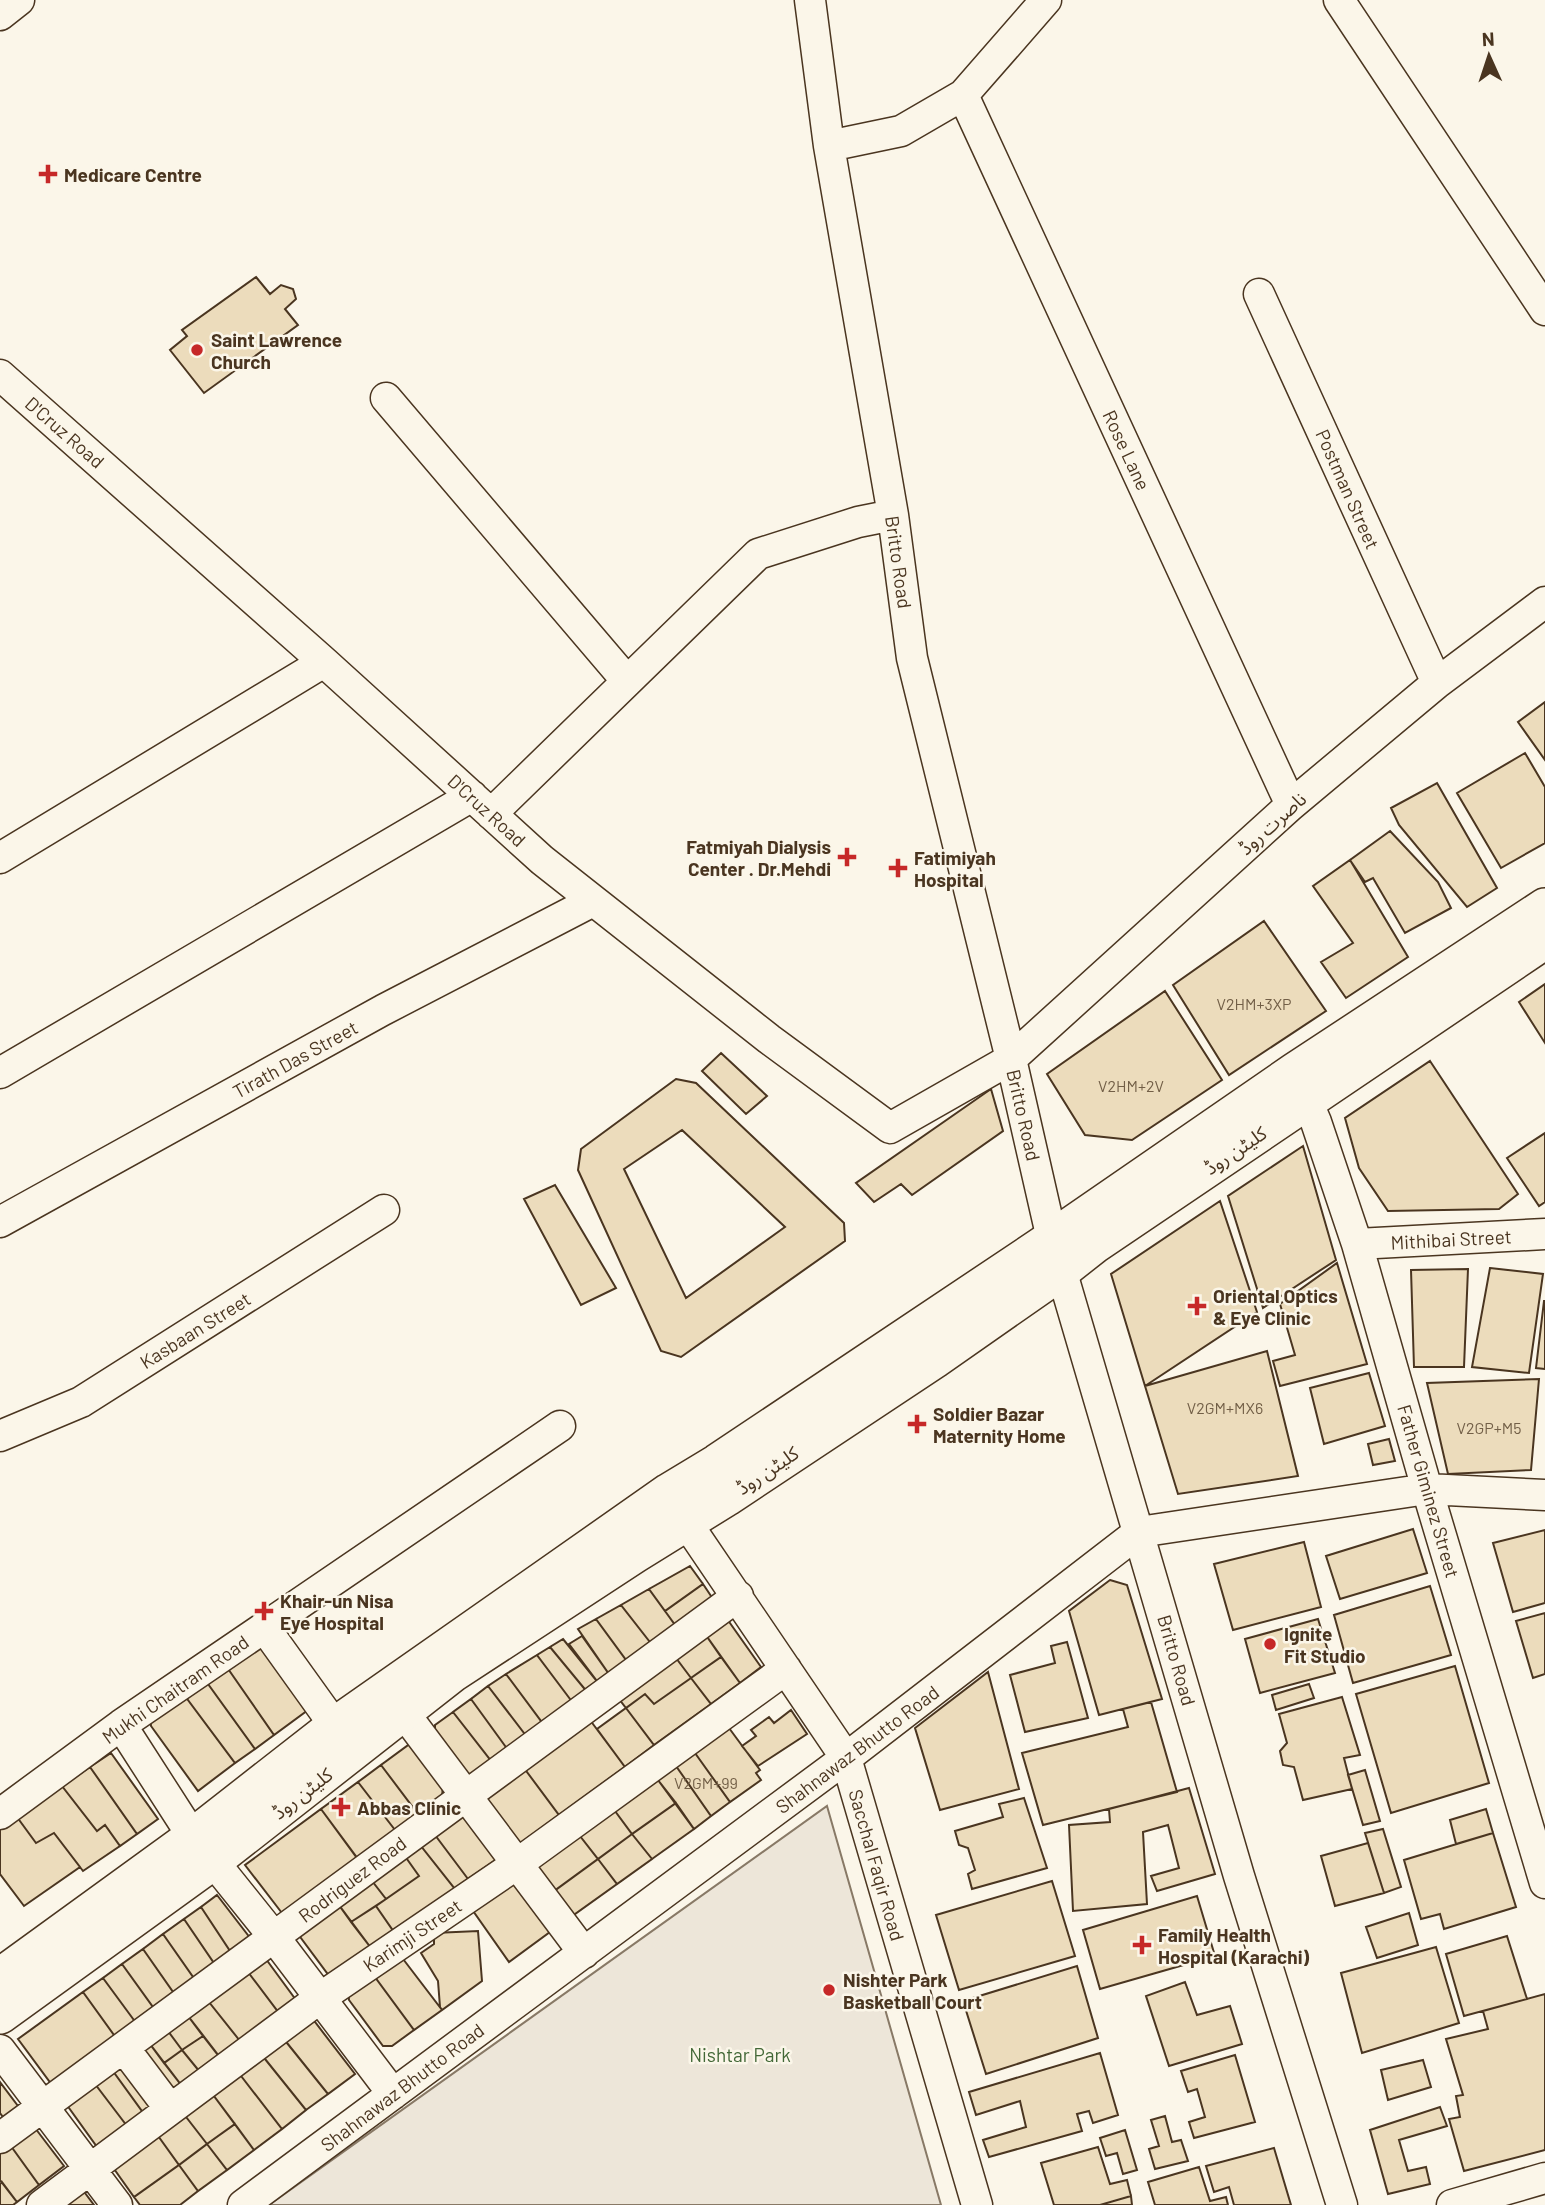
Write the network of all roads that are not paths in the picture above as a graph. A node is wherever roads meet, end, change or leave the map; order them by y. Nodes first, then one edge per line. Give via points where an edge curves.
1 (19, 0) edge
2 (810, 0) edge
3 (1046, 0) edge
4 (1339, 0) edge
5 (0, 15) edge
6 (963, 95) junction
7 (828, 146) junction
8 (1259, 294) dead end
9 (1545, 310) edge
10 (0, 377) edge
11 (386, 398) dead end
12 (893, 515) junction
13 (1545, 602) edge
14 (324, 662) junction
15 (627, 681) junction
16 (1437, 683) junction
17 (481, 805) junction
18 (1291, 805) junction
19 (0, 858) edge
20 (593, 901) junction
21 (1545, 907) edge
22 (1545, 940) edge
23 (1011, 1059) junction
24 (0, 1073) edge
25 (1307, 1101) junction
26 (384, 1210) dead end
27 (0, 1222) edge
28 (1545, 1234) edge
29 (1357, 1244) junction
30 (1056, 1255) junction
31 (561, 1426) dead end
32 (0, 1436) edge
33 (1427, 1489) junction
34 (1545, 1495) edge
35 (686, 1522) junction
36 (1139, 1532) junction
37 (738, 1596) junction
38 (264, 1627) junction
39 (786, 1669) junction
40 (404, 1713) junction
41 (121, 1725) junction
42 (335, 1726) junction
43 (846, 1758) junction
44 (466, 1795) junction
45 (0, 1814) edge
46 (203, 1849) junction
47 (517, 1864) junction
48 (1545, 1883) edge
49 (274, 1937) junction
50 (584, 1953) junction
51 (0, 1977) edge
52 (320, 1998) junction
53 (0, 2015) edge
54 (124, 2048) junction
55 (0, 2050) edge
56 (393, 2094) junction
57 (43, 2107) junction
58 (170, 2109) junction
59 (0, 2138) edge
60 (90, 2169) junction
61 (1545, 2178) edge
62 (41, 2205) edge
63 (117, 2205) edge
64 (243, 2205) edge
65 (977, 2205) edge
66 (1342, 2205) edge
67 (1452, 2205) edge

1 - 5 street
2 - 7 street, Britto Road
3 - 6 street
4 - 9 street
6 - 7 street via 901,131
6 - 18 street, Rose Lane
7 - 12 street, Britto Road
8 - 16 street, Postman Street
10 - 14 street, D'Cruz Road
11 - 15 street
12 - 15 street via 758,554
12 - 23 street, Britto Road via 912,658
13 - 16 street, ناصرت روڈ
14 - 17 street, D'Cruz Road
14 - 19 street
15 - 17 street
16 - 18 street, ناصرت روڈ
17 - 20 street, D'Cruz Road
17 - 24 street
18 - 23 street, ناصرت روڈ
20 - 23 street, D'Cruz Road via 891,1128
20 - 27 street, Tirath Das Street via 383,1010
21 - 30 main road, کلیٹن روڈ via 1294,1072
22 - 25 main road, کلیٹن روڈ
23 - 30 street, Britto Road
25 - 29 street, Father Giminez Street
25 - 30 main road, کلیٹن روڈ via 1094,1245
26 - 32 street, Kasbaan Street via 82,1402
28 - 29 street, Mithibai Street
29 - 33 street, Father Giminez Street
30 - 35 main road, کلیٹن روڈ via 935,1359
30 - 36 street, Britto Road
30 - 42 main road, کلیٹن روڈ via 669,1492
31 - 38 street, Mukhi Chaitram Road
33 - 34 street, Shahnawaz Bhutto Road
33 - 36 street, Shahnawaz Bhutto Road
33 - 48 street, Father Giminez Street
35 - 37 street, Sacchal Faqir Road
35 - 40 main road, کلیٹن روڈ via 453,1673
36 - 43 street, Shahnawaz Bhutto Road
36 - 66 street, Britto Road
37 - 39 street, Sacchal Faqir Road
37 - 44 street, Rodriguez Road
38 - 41 street, Mukhi Chaitram Road
38 - 42 street
39 - 43 street, Sacchal Faqir Road
39 - 47 street, Karimji Street
40 - 44 street
40 - 46 main road, کلیٹن روڈ
41 - 45 street, Mukhi Chaitram Road
41 - 46 street
42 - 46 main road, کلیٹن روڈ
43 - 50 street, Shahnawaz Bhutto Road
43 - 65 street, Sacchal Faqir Road
44 - 47 street
44 - 49 street, Rodriguez Road
46 - 49 street
46 - 51 main road, کلیٹن روڈ
46 - 53 main road, کلیٹن روڈ
47 - 50 street
47 - 52 street, Karimji Street
49 - 52 street
49 - 54 street, Rodriguez Road
50 - 56 street, Shahnawaz Bhutto Road
52 - 56 street
52 - 58 street, Karimji Street
54 - 57 street, Rodriguez Road
54 - 58 street
55 - 57 street
56 - 64 street, Shahnawaz Bhutto Road
57 - 59 street, Rodriguez Road
57 - 60 street
58 - 60 street, Karimji Street
60 - 62 street, Karimji Street
60 - 63 street
61 - 67 street

